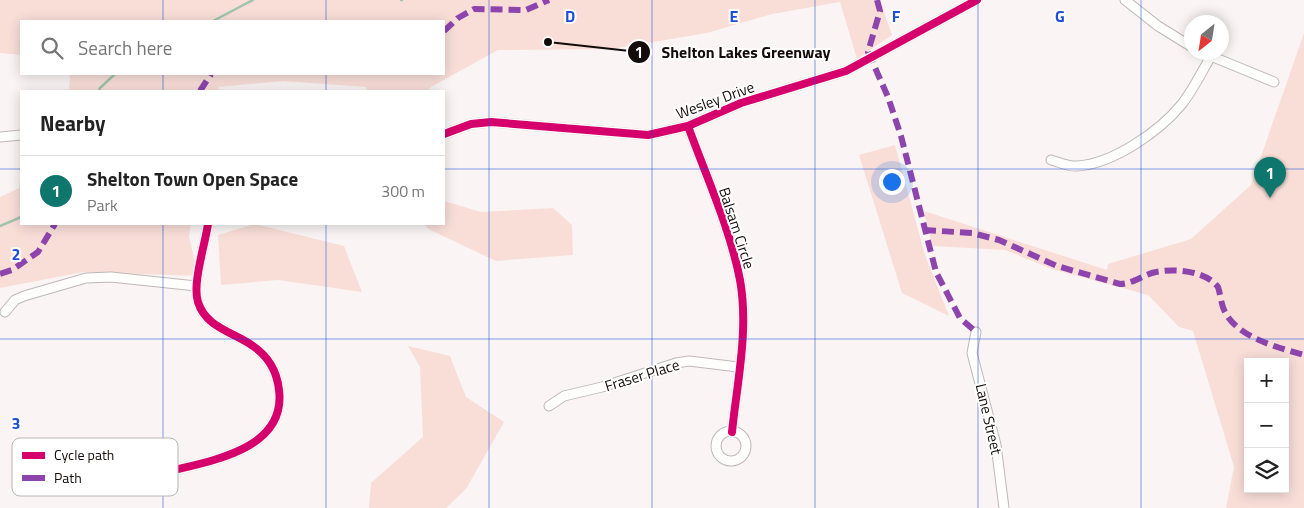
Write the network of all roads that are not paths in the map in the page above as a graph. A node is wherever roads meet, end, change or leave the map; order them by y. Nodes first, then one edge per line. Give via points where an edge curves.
1 (977, 0) edge
2 (1125, 0) edge
3 (1184, 42) edge
4 (1209, 60) edge
5 (1215, 60) edge
6 (1274, 82) dead end
7 (688, 126) junction
8 (445, 134) edge
9 (20, 135) edge
10 (0, 137) edge
11 (1051, 160) dead end
12 (208, 225) edge
13 (196, 286) junction
14 (5, 312) dead end
15 (976, 332) dead end
16 (738, 367) junction
17 (549, 406) dead end
18 (732, 432) dead end
19 (178, 468) edge
20 (1004, 508) edge

1 - 7 street, Wesley Drive via 846,71 741,103
2 - 3 street
4 - 11 street via 1183,102 1166,122 1130,147 1095,163 1076,166
5 - 6 street
7 - 8 street, Wesley Drive via 641,135 492,122 471,124
7 - 16 street, Balsam Circle via 740,281 742,348
9 - 10 street
12 - 13 street
13 - 14 street via 110,277 86,278 24,296 15,300
13 - 19 street via 198,301 210,322 253,346 275,368 280,400 276,414 258,442 245,450
15 - 20 street, Lane Street via 972,353 996,446
16 - 17 street, Fraser Place via 689,361 676,363 564,396
16 - 18 street, Balsam Circle

